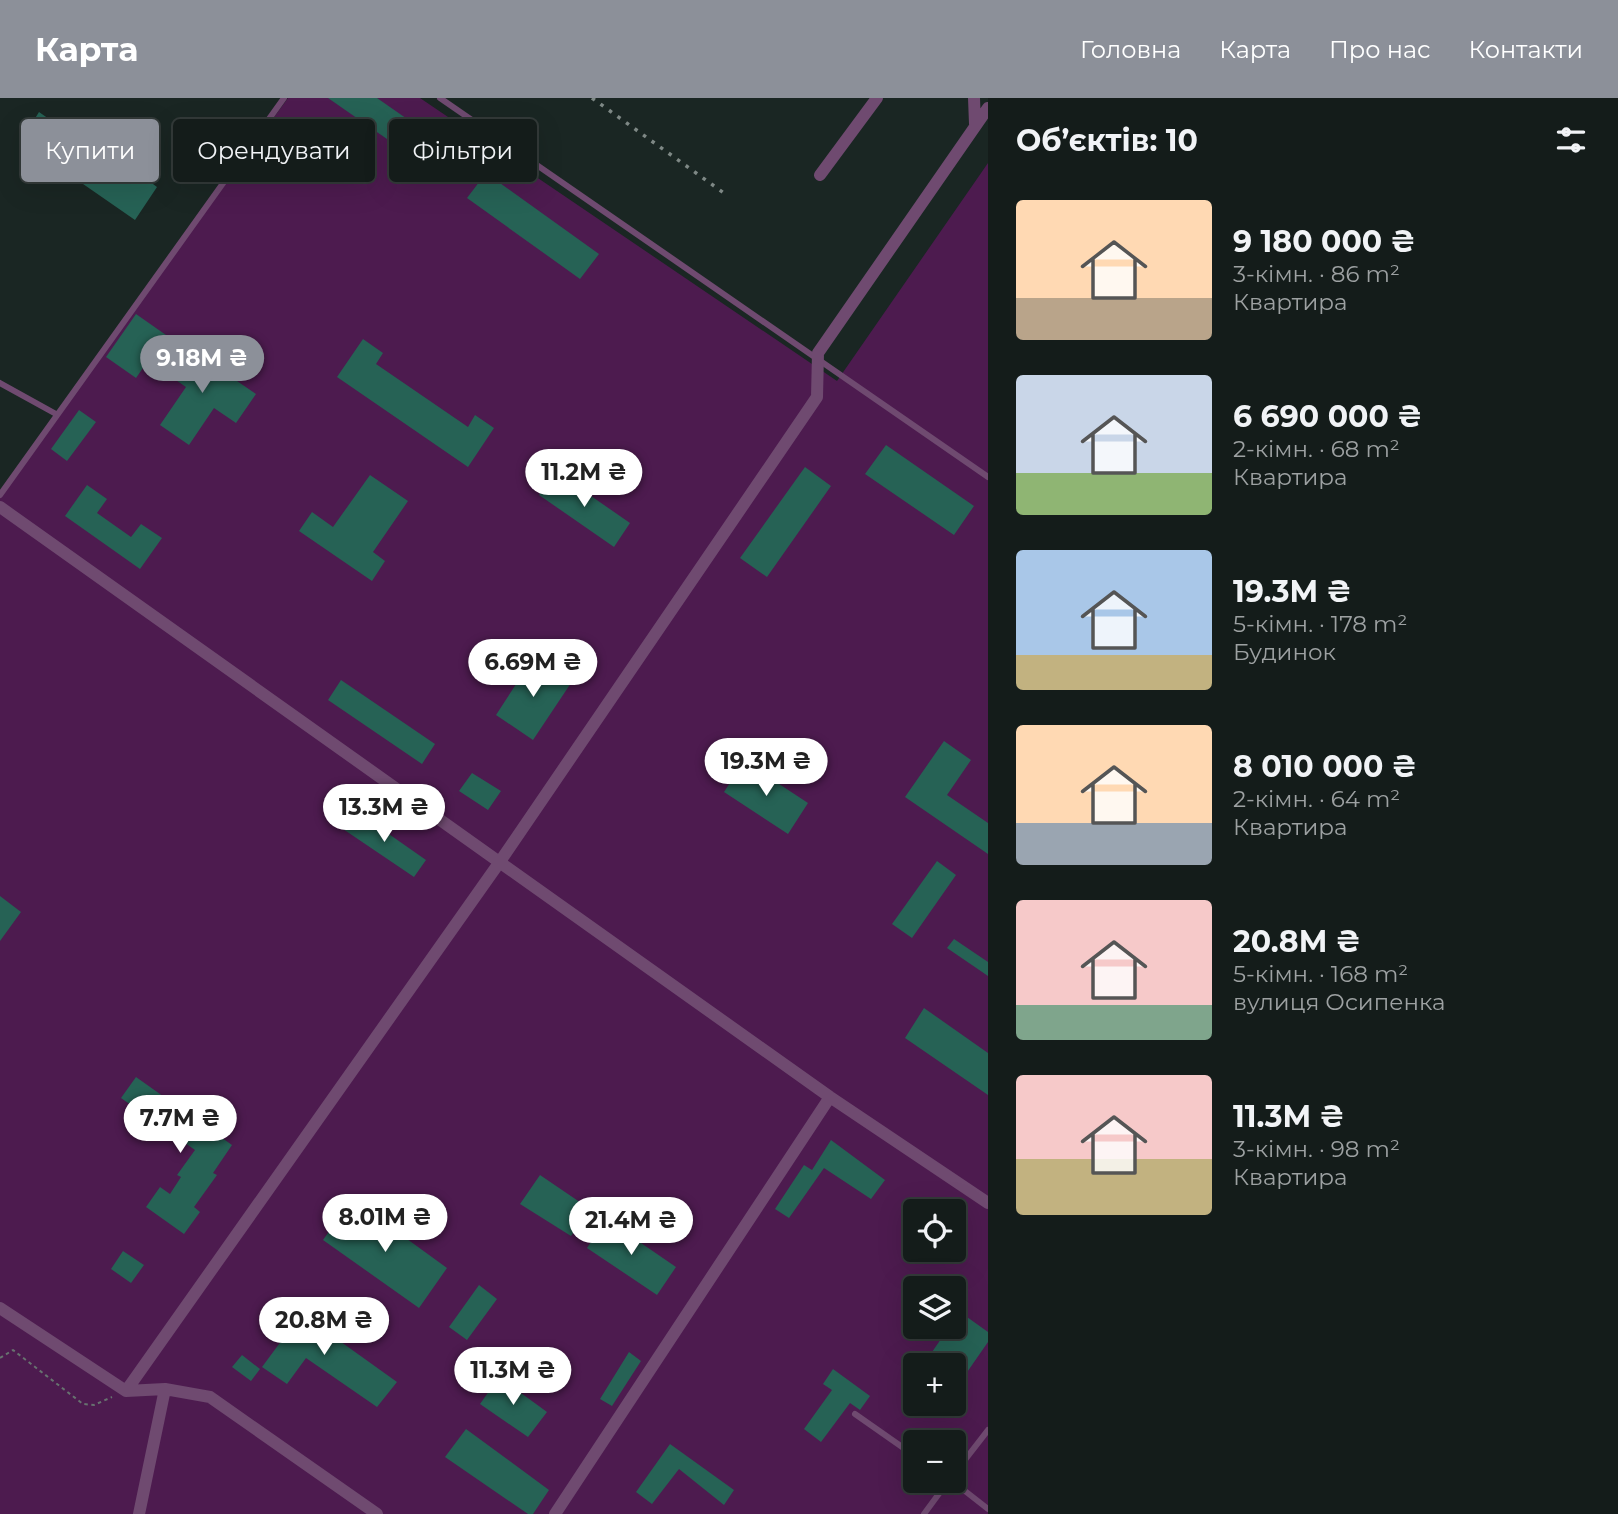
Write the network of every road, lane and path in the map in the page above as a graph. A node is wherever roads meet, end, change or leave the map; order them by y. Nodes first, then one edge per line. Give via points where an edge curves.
1 (284, 98) edge
2 (440, 98) edge
3 (877, 98) edge
4 (974, 98) edge
5 (988, 108) edge
6 (975, 124) junction
7 (820, 175) dead end
8 (818, 362) junction
9 (0, 383) edge
10 (55, 414) junction
11 (988, 477) edge
12 (0, 495) edge
13 (0, 507) edge
14 (499, 863) junction
15 (830, 1097) junction
16 (988, 1203) edge
17 (0, 1308) edge
18 (0, 1358) edge
19 (165, 1388) junction
20 (126, 1391) junction
21 (855, 1414) dead end
22 (988, 1430) edge
23 (903, 1447) edge
24 (966, 1458) edge
25 (966, 1492) edge
26 (940, 1493) edge
27 (988, 1509) edge
28 (139, 1514) edge
29 (377, 1514) edge
30 (555, 1514) edge
31 (924, 1514) edge

1 - 10 lane
2 - 8 lane
3 - 7 street
4 - 6 street
5 - 6 street
6 - 8 street via 818,353
8 - 11 lane
8 - 14 street via 817,397
9 - 10 lane
10 - 12 lane
13 - 14 street
14 - 15 street
14 - 20 street
15 - 16 street
15 - 30 street
17 - 20 street
18 - 20 path via 13,1350 83,1404 94,1405
19 - 20 street
19 - 28 street
19 - 29 street via 210,1397
21 - 23 lane
22 - 24 lane
25 - 27 lane
26 - 31 lane

